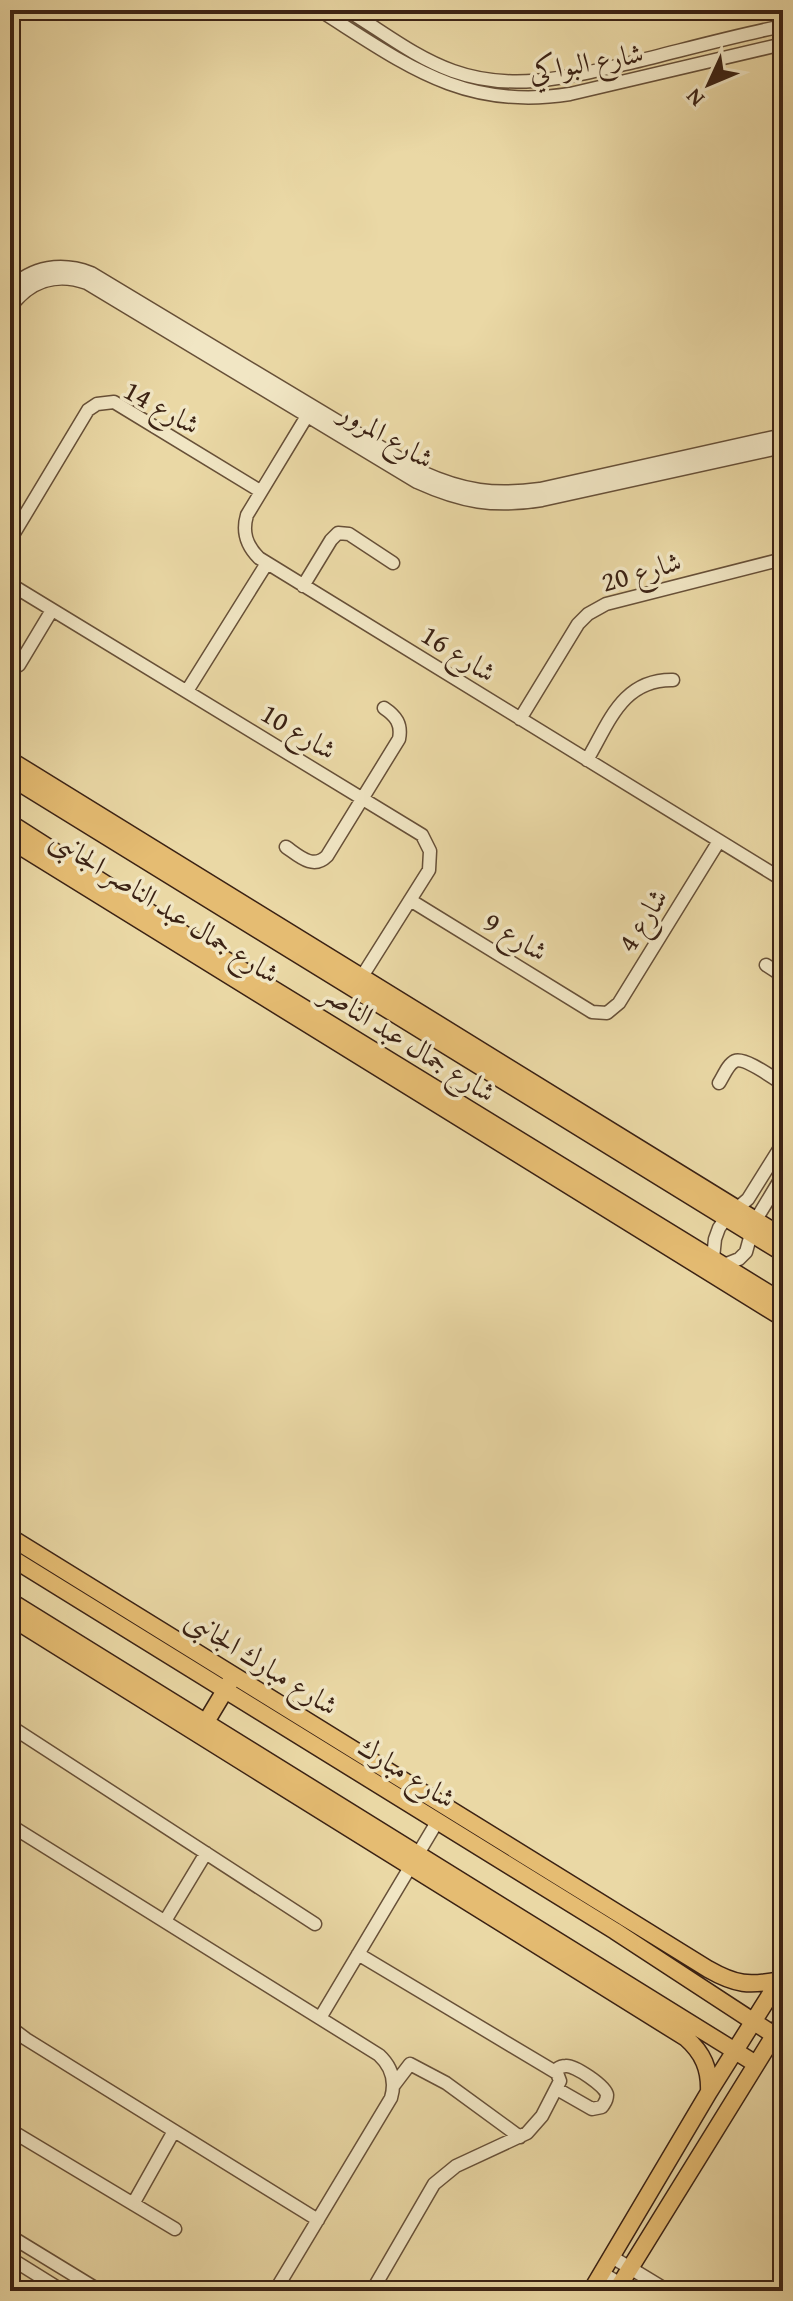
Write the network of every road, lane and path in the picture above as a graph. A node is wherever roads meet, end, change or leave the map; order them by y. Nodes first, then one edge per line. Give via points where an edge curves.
1 (319, 10) edge
2 (347, 10) edge
3 (783, 26) edge
4 (783, 44) edge
5 (10, 289) edge
6 (10, 308) edge
7 (310, 411) junction
8 (782, 440) edge
9 (260, 491) junction
10 (10, 540) edge
11 (783, 559) edge
12 (267, 563) junction
13 (393, 563) dead end
14 (10, 584) edge
15 (303, 586) junction
16 (52, 610) junction
17 (10, 670) edge
18 (673, 680) dead end
19 (187, 691) junction
20 (384, 708) dead end
21 (520, 719) junction
22 (10, 760) edge
23 (587, 760) junction
24 (10, 777) edge
25 (363, 798) junction
26 (10, 823) edge
27 (10, 840) edge
28 (719, 841) junction
29 (286, 847) dead end
30 (782, 876) edge
31 (410, 900) junction
32 (187, 943) junction
33 (766, 965) dead end
34 (783, 976) edge
35 (361, 978) junction
36 (597, 1013) joint
37 (719, 1083) dead end
38 (783, 1084) edge
39 (783, 1143) edge
40 (783, 1175) edge
41 (578, 1184) junction
42 (732, 1213) junction
43 (753, 1226) junction
44 (783, 1237) edge
45 (783, 1253) edge
46 (718, 1262) junction
47 (783, 1302) edge
48 (783, 1318) edge
49 (10, 1537) edge
50 (10, 1557) edge
51 (68, 1573) junction
52 (10, 1601) edge
53 (86, 1605) junction
54 (10, 1617) edge
55 (234, 1675) junction
56 (225, 1690) junction
57 (206, 1722) junction
58 (10, 1726) edge
59 (383, 1767) junction
60 (353, 1770) junction
61 (437, 1822) junction
62 (10, 1825) edge
63 (206, 1853) junction
64 (415, 1860) junction
65 (597, 1902) junction
66 (165, 1921) junction
67 (315, 1924) dead end
68 (615, 1931) junction
69 (358, 1954) junction
70 (781, 1978) edge
71 (320, 2018) junction
72 (754, 2022) junction
73 (10, 2027) edge
74 (779, 2028) edge
75 (735, 2051) junction
76 (756, 2064) junction
77 (554, 2071) junction
78 (394, 2085) junction
79 (557, 2089) junction
80 (709, 2092) junction
81 (10, 2130) edge
82 (174, 2131) junction
83 (520, 2137) junction
84 (133, 2204) junction
85 (318, 2220) junction
86 (175, 2229) dead end
87 (10, 2236) edge
88 (612, 2257) junction
89 (10, 2258) edge
90 (630, 2268) junction
91 (602, 2273) junction
92 (623, 2289) edge
93 (63, 2291) edge
94 (100, 2291) edge
95 (275, 2291) edge
96 (372, 2291) edge
97 (591, 2291) edge
98 (668, 2291) edge

1 - 4 street, شارع البواكي via 430,76 498,97 570,94
2 - 3 street, شارع البواكي via 435,65 478,78 522,83 565,78
5 - 7 street, شارع المرور via 51,267 91,273
6 - 7 street, شارع المرور via 45,280 87,283
7 - 8 street, شارع المرور via 417,482 483,504 532,502
7 - 9 street, شارع 16
9 - 10 street, شارع 14 via 114,402 102,402 85,415
9 - 12 street, شارع 16 via 247,515 245,533 253,552
11 - 21 street, شارع 20 via 594,610 578,624
12 - 15 street, شارع 16
12 - 19 street
13 - 15 street via 349,534 338,533
14 - 16 street, شارع 10
15 - 21 street, شارع 16
16 - 17 street via 19,665
16 - 19 street, شارع 10
18 - 23 street via 646,683 627,695
19 - 25 street, شارع 10
20 - 25 street via 398,721 400,734
21 - 23 street, شارع 16
22 - 35 main road, شارع جمال عبد الناصر الجانبى
23 - 28 street, شارع 16
24 - 42 main road, شارع جمال عبد الناصر
25 - 29 street via 322,861 308,861
25 - 31 street, شارع 10 via 418,831 429,845 429,870
26 - 32 main road
27 - 32 main road, شارع جمال عبد الناصر الجانبى
28 - 30 street, شارع 16
28 - 36 street, شارع 4 via 616,1007
31 - 35 street, شارع 10
31 - 36 street, شارع 9
32 - 41 main road, شارع جمال عبد الناصر الجانبى
33 - 34 street
35 - 42 main road, شارع جمال عبد الناصر الجانبى
37 - 38 street via 739,1060
39 - 42 street via 748,1199
40 - 43 street
41 - 46 main road
41 - 48 main road, شارع جمال عبد الناصر الجانبى
42 - 43 main road, شارع جمال عبد الناصر الجانبى
42 - 46 street via 715,1239
43 - 44 main road, شارع جمال عبد الناصر الجانبى
43 - 45 main road
43 - 46 street via 743,1256
46 - 47 main road
49 - 51 main road, شارع مبارك الجانبى
50 - 53 main road, شارع مبارك
51 - 53 main road
51 - 55 main road, شارع مبارك الجانبى
52 - 57 main road
53 - 56 main road, شارع مبارك
54 - 64 main road
55 - 56 main road
55 - 59 main road, شارع مبارك الجانبى
56 - 57 main road
56 - 60 main road, شارع مبارك
57 - 64 main road
58 - 63 street
59 - 60 main road
59 - 65 main road, شارع مبارك الجانبى
60 - 61 main road, شارع مبارك
61 - 64 street
61 - 68 main road, شارع مبارك
62 - 66 street
63 - 66 street
63 - 67 street
64 - 69 street
64 - 75 main road
64 - 80 main road via 686,2038 705,2062
65 - 68 main road
65 - 70 main road, شارع مبارك الجانبى via 723,1977 746,1984
66 - 71 street
68 - 72 main road, شارع مبارك
69 - 71 street
69 - 77 street
70 - 72 main road
71 - 78 street via 379,2055 389,2065
72 - 74 main road, شارع مبارك
72 - 75 main road
73 - 82 street
74 - 76 main road
75 - 76 main road
75 - 80 main road
76 - 90 main road
77 - 79 street via 560,2078
77 - 79 street via 571,2066 607,2096 602,2107 592,2109
78 - 83 street via 410,2064 446,2083
78 - 85 street via 388,2104
79 - 83 street via 538,2122
80 - 88 main road
81 - 84 street
82 - 84 street
82 - 85 street
83 - 96 street via 441,2177
84 - 86 street
85 - 95 street
87 - 94 street
88 - 90 street
88 - 91 main road
89 - 93 street
90 - 92 main road
90 - 98 street
91 - 92 street
91 - 97 main road

